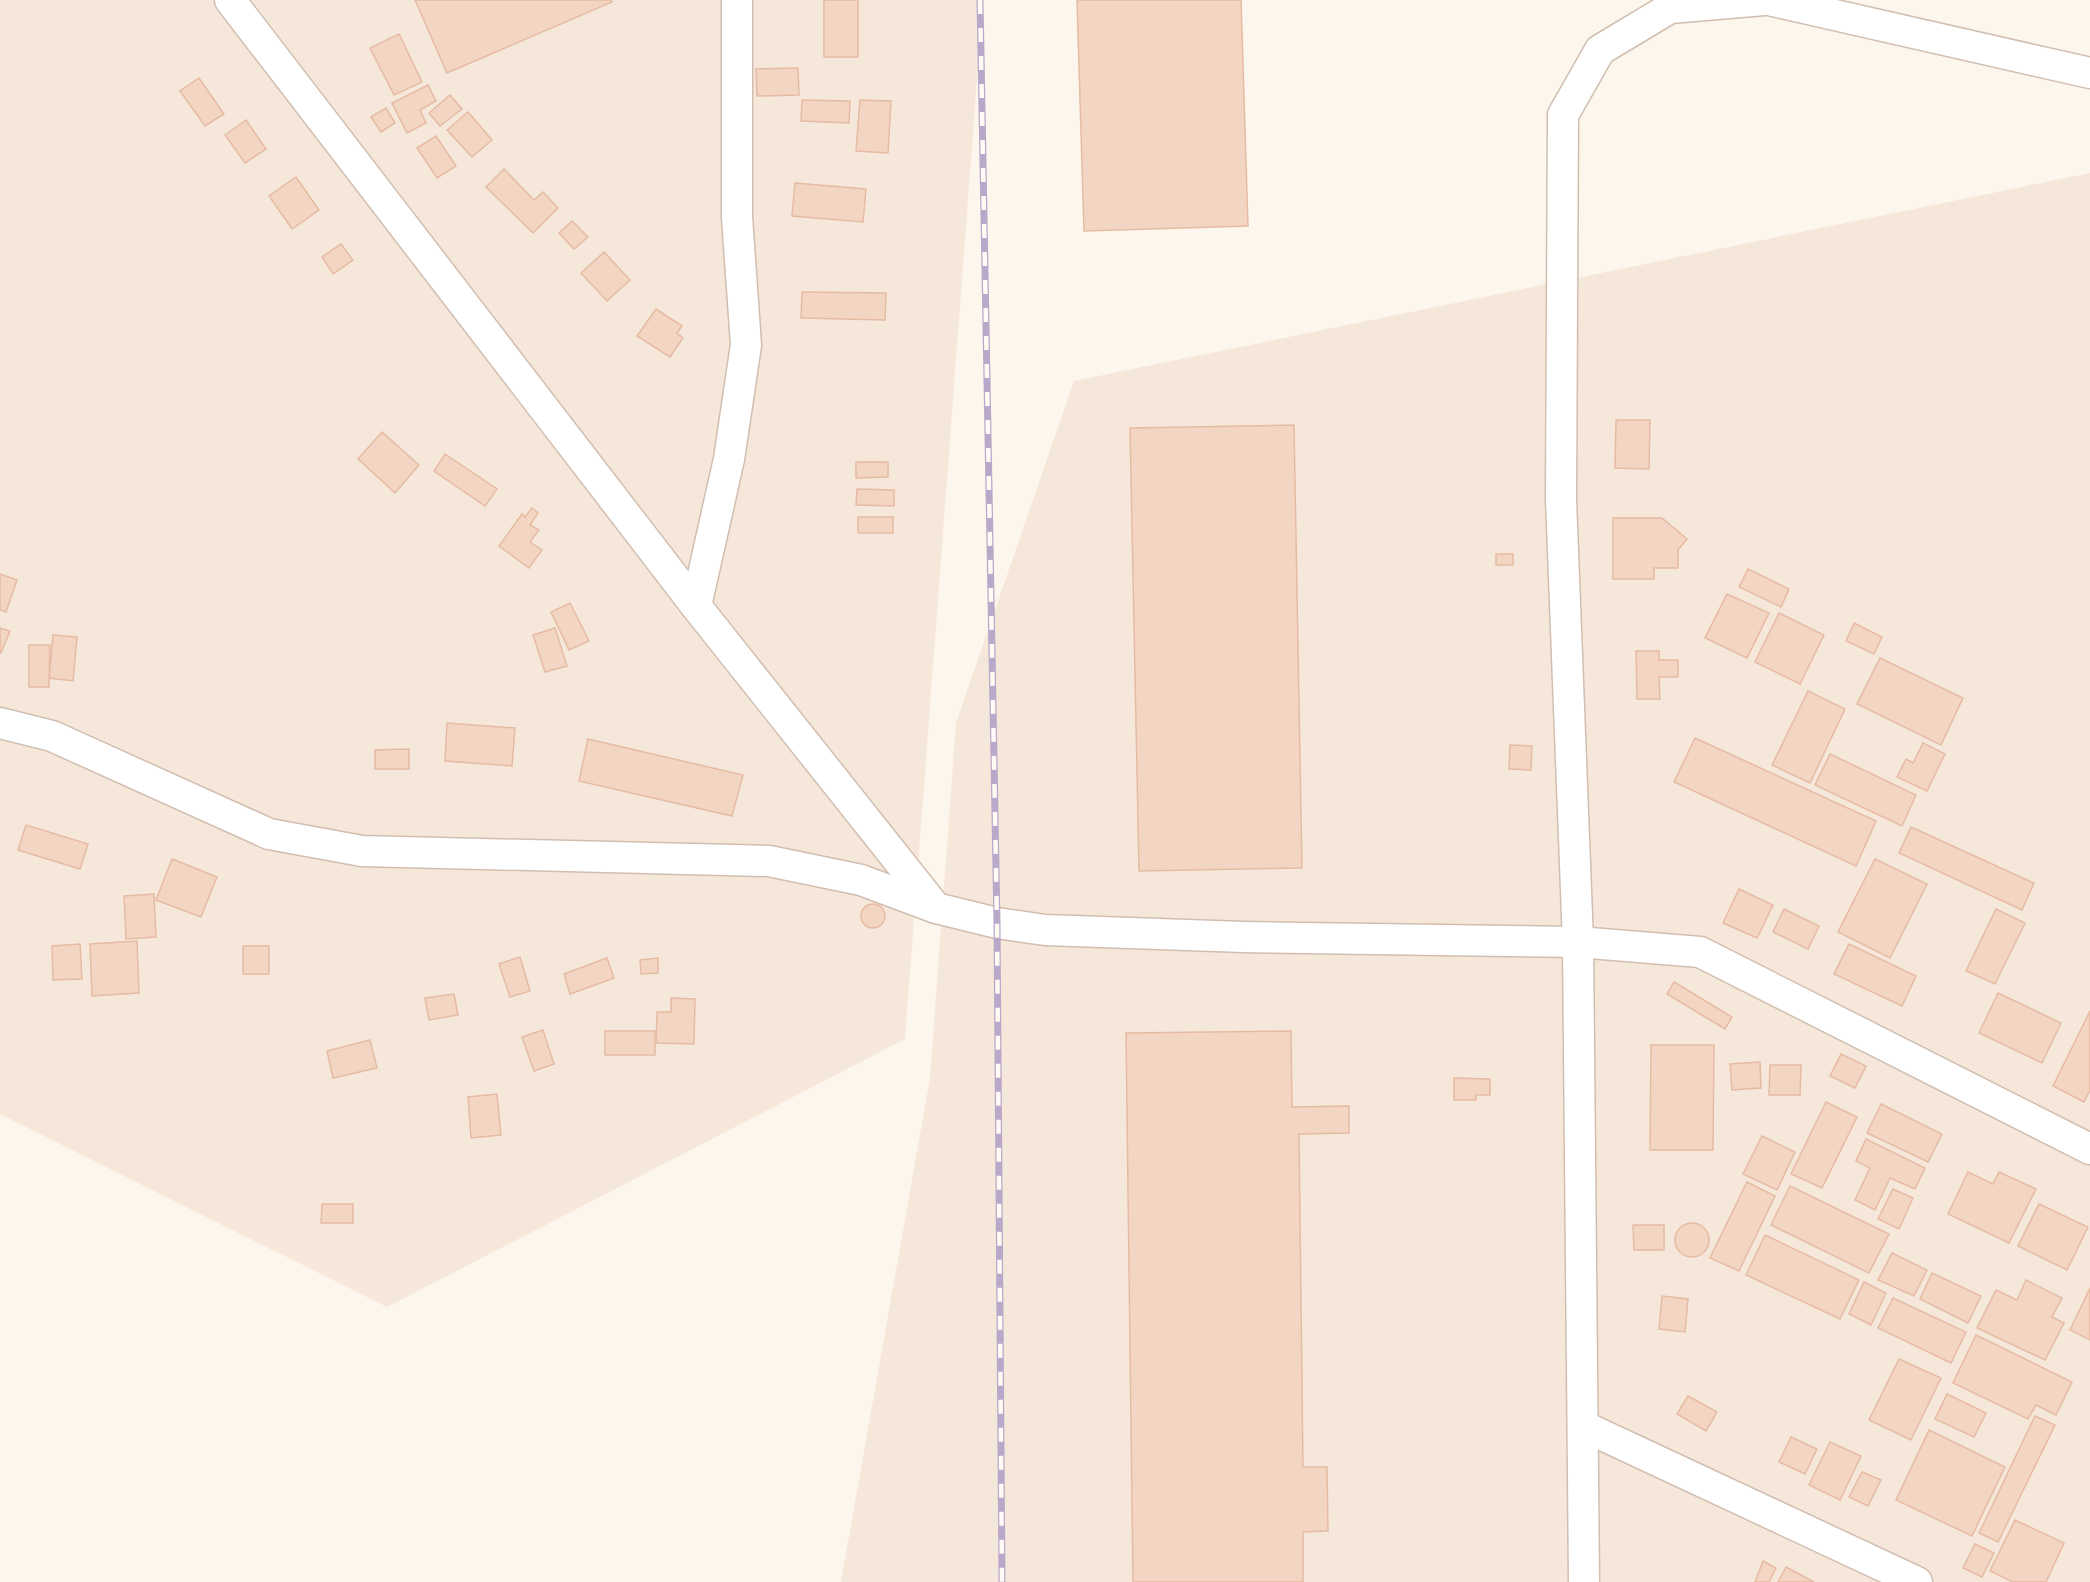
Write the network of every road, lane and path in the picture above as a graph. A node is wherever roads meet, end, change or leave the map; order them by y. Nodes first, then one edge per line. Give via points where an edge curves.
1 (230, 0) edge
2 (737, 0) edge
3 (1764, 0) edge
4 (1769, 0) edge
5 (2090, 73) edge
6 (696, 606) junction
7 (0, 723) edge
8 (936, 908) junction
9 (1578, 942) junction
10 (2090, 1149) edge
11 (1583, 1426) junction
12 (1584, 1582) edge
13 (1917, 1582) edge

1 - 6 street
2 - 6 street via 737,217 746,345 729,459
3 - 9 street via 1670,8 1600,50 1563,115 1561,499
4 - 5 street
6 - 8 street
7 - 8 street via 52,736 269,834 362,851 769,861 861,880
8 - 9 street via 1045,930
9 - 10 street via 1700,952
9 - 11 street
11 - 12 street
11 - 13 street

